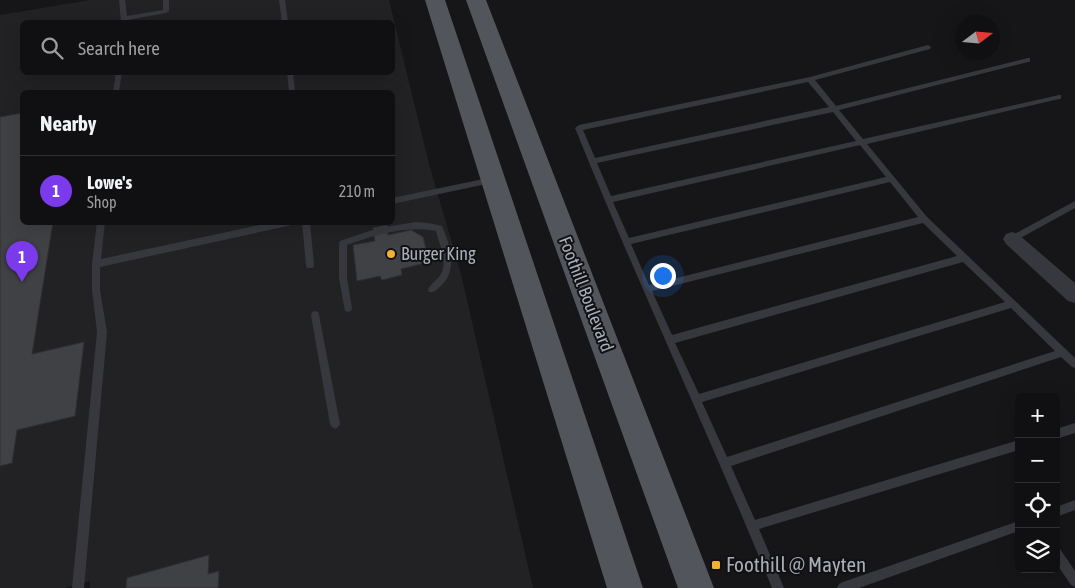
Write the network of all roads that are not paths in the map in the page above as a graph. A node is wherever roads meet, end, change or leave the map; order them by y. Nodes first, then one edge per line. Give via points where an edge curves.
1 (122, 0) edge
2 (166, 0) edge
3 (282, 0) edge
4 (435, 0) edge
5 (476, 0) edge
6 (124, 20) edge
7 (285, 20) edge
8 (928, 48) dead end
9 (1028, 60) dead end
10 (119, 75) edge
11 (290, 75) edge
12 (810, 79) junction
13 (116, 90) edge
14 (292, 90) edge
15 (1059, 97) dead end
16 (834, 109) junction
17 (861, 141) junction
18 (592, 161) junction
19 (494, 180) junction
20 (892, 180) junction
21 (395, 200) edge
22 (608, 200) junction
23 (1075, 204) edge
24 (924, 219) junction
25 (101, 225) edge
26 (278, 225) edge
27 (306, 225) edge
28 (1012, 240) joint
29 (626, 242) junction
30 (964, 258) junction
31 (96, 264) junction
32 (310, 265) dead end
33 (432, 289) dead end
34 (648, 289) junction
35 (1075, 295) edge
36 (1012, 304) junction
37 (348, 308) dead end
38 (315, 315) dead end
39 (670, 340) junction
40 (1063, 352) junction
41 (1075, 364) edge
42 (697, 400) junction
43 (335, 424) dead end
44 (1075, 428) edge
45 (1060, 433) edge
46 (1015, 446) edge
47 (725, 463) junction
48 (1075, 505) edge
49 (1060, 511) edge
50 (752, 526) junction
51 (1015, 527) edge
52 (1060, 559) edge
53 (1075, 581) edge
54 (78, 588) edge
55 (625, 588) edge
56 (696, 588) edge
57 (778, 588) edge
58 (843, 588) edge

1 - 6 lane
2 - 6 lane via 166,11
3 - 7 lane
4 - 19 main road
5 - 56 main road, Foothill Boulevard
8 - 12 lane
9 - 16 lane
10 - 13 lane
11 - 14 lane
12 - 16 lane
12 - 18 lane via 578,128
15 - 17 lane
16 - 17 lane
16 - 18 lane
17 - 20 lane
17 - 22 lane
18 - 22 lane
19 - 21 lane
19 - 55 main road
20 - 24 lane
20 - 29 lane
22 - 29 lane
23 - 28 lane
24 - 30 lane
24 - 34 lane
25 - 31 lane
26 - 31 lane
27 - 32 lane
28 - 35 street
29 - 34 lane
30 - 36 lane
30 - 39 lane
31 - 54 lane via 102,332
33 - 37 lane via 445,276 448,260 439,228 427,224 409,226 343,243 343,278
34 - 39 lane
36 - 40 lane
36 - 42 lane
38 - 43 lane
39 - 42 lane
40 - 41 lane
40 - 47 lane
42 - 47 lane
44 - 45 lane
46 - 50 lane
47 - 50 lane
48 - 49 lane
50 - 57 lane
51 - 58 lane
52 - 53 lane

